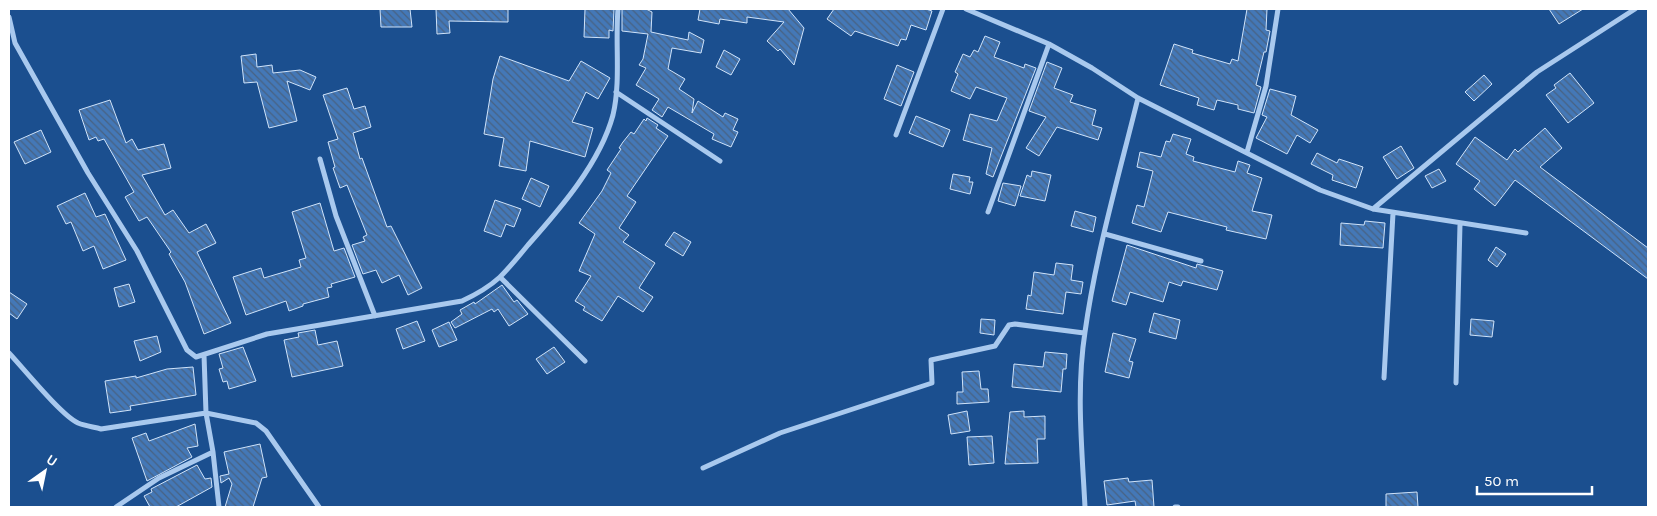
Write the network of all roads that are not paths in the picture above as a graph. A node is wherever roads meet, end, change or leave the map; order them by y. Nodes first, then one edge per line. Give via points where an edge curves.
1 (618, 9) edge
2 (943, 9) edge
3 (966, 9) edge
4 (1278, 9) edge
5 (1635, 9) edge
6 (9, 17) edge
7 (1049, 44) junction
8 (616, 92) junction
9 (1138, 98) junction
10 (896, 135) dead end
11 (1247, 152) junction
12 (320, 159) dead end
13 (720, 161) dead end
14 (1373, 209) junction
15 (988, 212) dead end
16 (1393, 212) junction
17 (1460, 224) junction
18 (1526, 233) dead end
19 (1105, 234) junction
20 (1201, 261) dead end
21 (500, 277) junction
22 (375, 316) junction
23 (1084, 334) junction
24 (9, 353) edge
25 (204, 355) junction
26 (585, 361) dead end
27 (1384, 378) dead end
28 (1456, 383) dead end
29 (206, 413) junction
30 (213, 452) junction
31 (703, 468) dead end
32 (116, 507) edge
33 (219, 507) edge
34 (318, 507) edge
35 (1085, 507) edge

1 - 8 street
2 - 10 street
3 - 7 street
4 - 11 street via 1266,86
5 - 14 street via 1537,72
6 - 25 street via 15,43 88,173 137,251 187,350 193,356
7 - 9 street
7 - 15 street
8 - 13 street
8 - 21 street via 607,132 573,192
9 - 11 street
9 - 19 street
11 - 14 street via 1320,190
12 - 22 street via 336,216
14 - 16 street
16 - 17 street
16 - 27 street
17 - 18 street
17 - 28 street
19 - 20 street
19 - 23 street
21 - 22 street via 462,301
21 - 26 street
22 - 25 street via 267,334
23 - 31 street via 1009,325 995,346 931,360 932,383 780,433
23 - 35 street via 1080,418
24 - 29 street via 78,423 101,429
25 - 29 street
29 - 30 street
29 - 34 street via 256,423 266,431
30 - 32 street via 159,478
30 - 33 street

